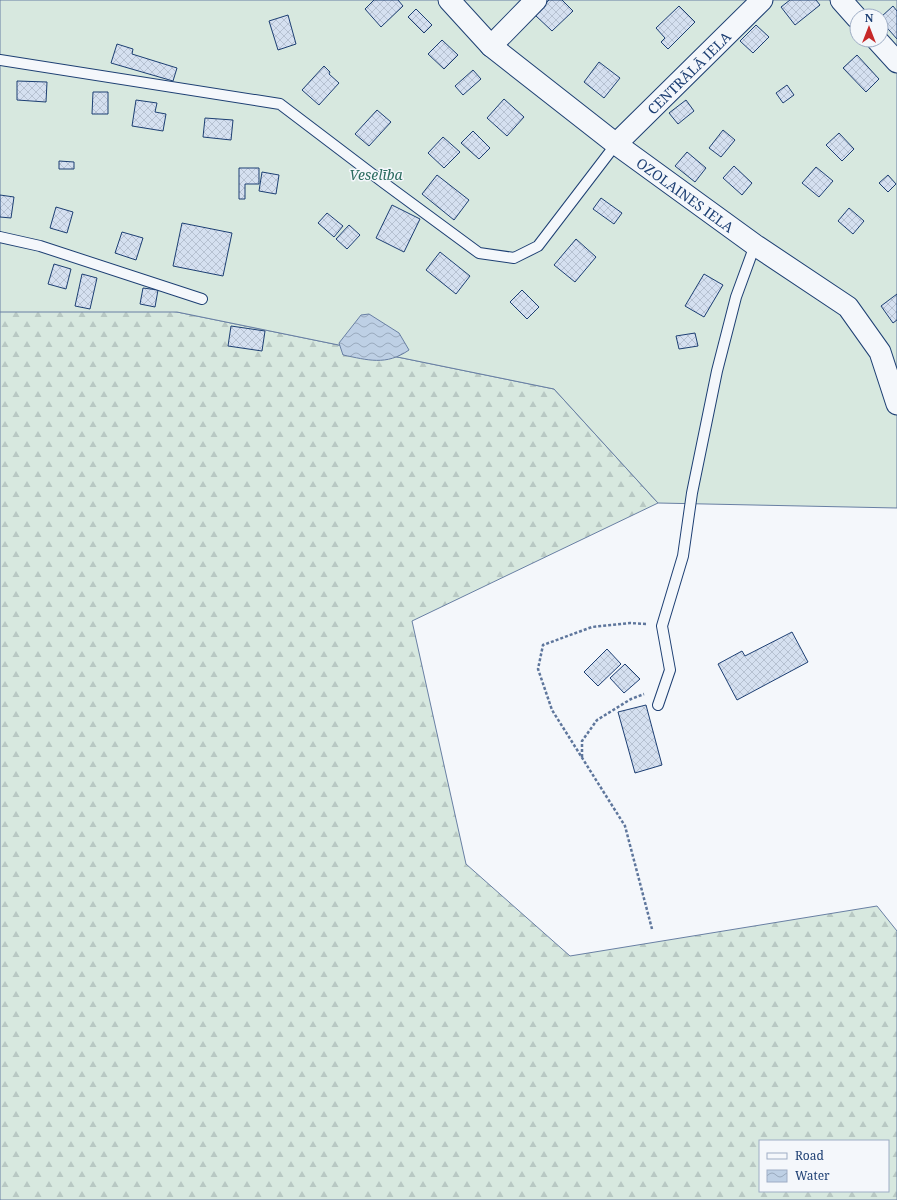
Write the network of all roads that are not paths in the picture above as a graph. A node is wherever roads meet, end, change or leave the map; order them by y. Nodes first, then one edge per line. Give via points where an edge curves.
1 (449, 0) edge
2 (536, 0) edge
3 (762, 0) edge
4 (840, 0) edge
5 (849, 10) edge
6 (491, 46) junction
7 (884, 48) edge
8 (0, 60) edge
9 (897, 62) edge
10 (616, 144) junction
11 (0, 238) edge
12 (755, 245) junction
13 (202, 299) dead end
14 (897, 404) edge
15 (658, 705) dead end

1 - 6 street, OZOLAINES IELA
2 - 6 street
3 - 10 street, CENTRĀLĀ IELA
4 - 5 street
6 - 10 street, OZOLAINES IELA
7 - 9 street
8 - 10 lane via 280,104 479,253 514,258 538,246
10 - 12 street, OZOLAINES IELA
11 - 13 lane via 40,246
12 - 14 street, OZOLAINES IELA via 848,307 880,352
12 - 15 lane via 736,297 692,493 683,556 662,626 670,670

